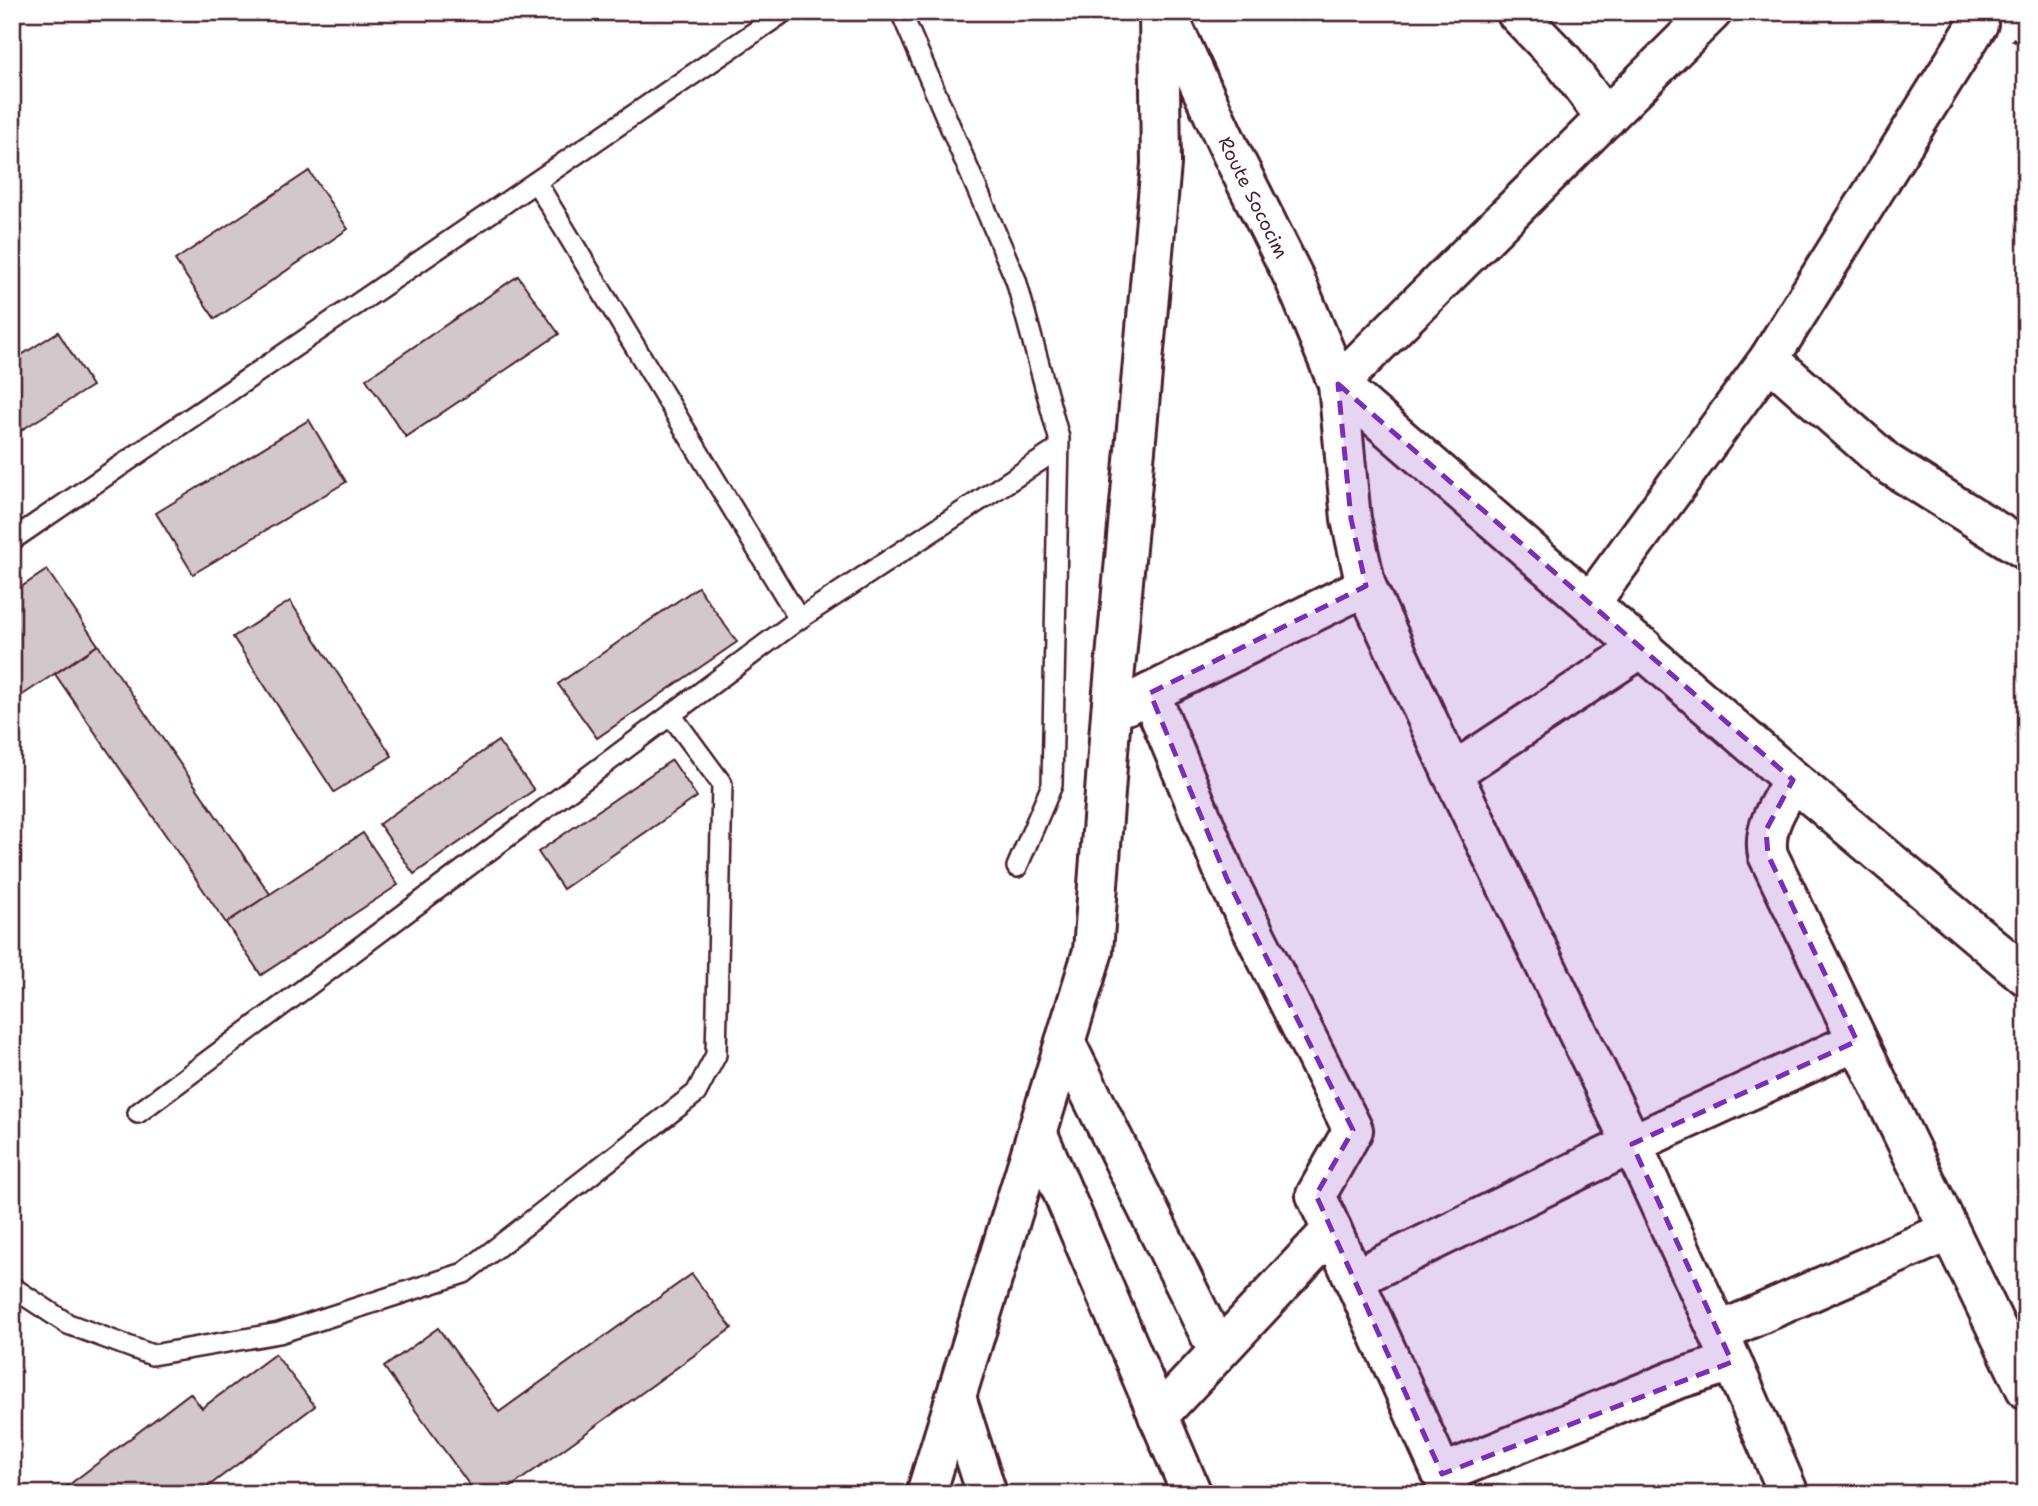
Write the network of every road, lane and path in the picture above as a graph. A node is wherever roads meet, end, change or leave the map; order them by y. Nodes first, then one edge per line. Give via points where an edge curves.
1 (784, 12) edge
2 (901, 12) edge
3 (1159, 12) edge
4 (1166, 12) edge
5 (1516, 12) edge
6 (1712, 12) edge
7 (1978, 24) dead end
8 (1606, 118) junction
9 (536, 182) junction
10 (1769, 359) junction
11 (1338, 384) junction
12 (1058, 449) junction
13 (12, 540) edge
14 (2026, 550) edge
15 (1366, 586) junction
16 (1591, 603) junction
17 (799, 619) junction
18 (1643, 647) junction
19 (1150, 693) junction
20 (1111, 713) junction
21 (671, 715) junction
22 (1452, 773) junction
23 (1793, 779) junction
24 (1017, 867) dead end
25 (2026, 976) edge
26 (1857, 1041) junction
27 (1065, 1042) junction
28 (138, 1113) dead end
29 (1037, 1132) junction
30 (1632, 1144) junction
31 (1332, 1230) junction
32 (1949, 1231) junction
33 (1354, 1279) junction
34 (12, 1287) edge
35 (1726, 1347) junction
36 (1218, 1352) junction
37 (2026, 1390) edge
38 (956, 1396) junction
39 (1158, 1416) junction
40 (1446, 1484) edge
41 (926, 1494) edge
42 (987, 1494) edge
43 (1192, 1494) edge
44 (1789, 1494) edge

1 - 9 lane
2 - 12 lane via 1016,280 1059,438
3 - 20 street via 1161,164
4 - 11 street, Route Sococim via 1295,280
5 - 8 street via 1564,62
6 - 8 street
7 - 10 street
8 - 11 street
9 - 13 lane
9 - 17 lane
10 - 14 street via 1887,463
10 - 16 street
11 - 15 street via 1351,519
11 - 16 street
12 - 17 lane
12 - 24 lane via 1052,785
15 - 19 street
15 - 22 street
16 - 18 street
17 - 21 lane
18 - 22 street
18 - 23 street
19 - 20 street
19 - 31 street via 1227,878 1353,1130 1316,1195
20 - 27 street via 1093,951
21 - 28 lane
21 - 34 lane via 722,784 716,1055 696,1093 464,1273 279,1333 152,1355 68,1324
22 - 30 street
23 - 25 street
23 - 26 street via 1766,830 1768,855
26 - 30 street
26 - 32 street
27 - 29 street
27 - 36 street
29 - 38 street
29 - 39 street
30 - 33 street
30 - 35 street
31 - 33 street
31 - 36 street
32 - 35 street
32 - 37 street
33 - 40 street
35 - 40 street via 1675,1380
35 - 44 street
36 - 39 street
38 - 41 street
38 - 42 street
39 - 43 street

